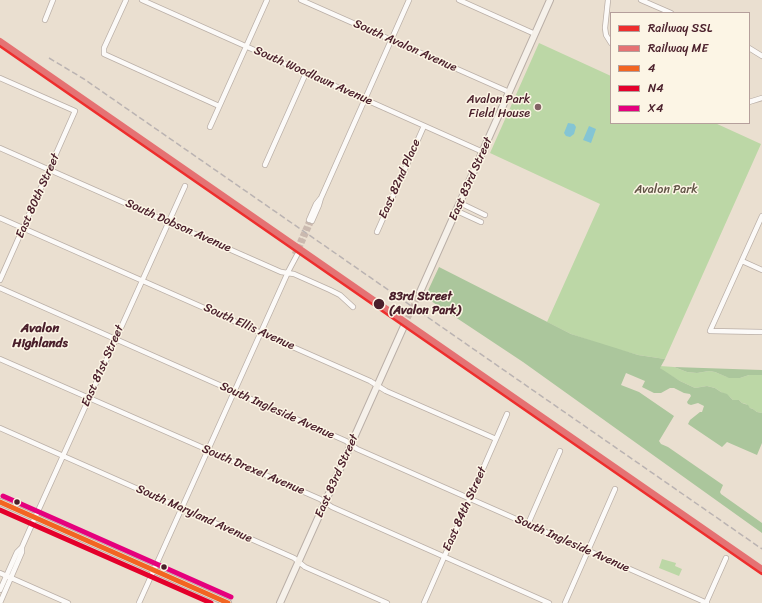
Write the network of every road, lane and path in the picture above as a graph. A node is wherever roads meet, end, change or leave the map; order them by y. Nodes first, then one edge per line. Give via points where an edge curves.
1 (53, 0) edge
2 (126, 0) edge
3 (142, 0) edge
4 (267, 0) edge
5 (301, 0) edge
6 (409, 0) edge
7 (459, 0) edge
8 (550, 0) edge
9 (608, 0) edge
10 (641, 0) edge
11 (669, 12) edge
12 (44, 20) dead end
13 (535, 34) junction
14 (392, 40) junction
15 (610, 41) edge
16 (246, 46) junction
17 (750, 49) edge
18 (762, 56) edge
19 (306, 73) junction
20 (0, 78) edge
21 (509, 92) junction
22 (762, 98) edge
23 (365, 99) junction
24 (750, 102) edge
25 (219, 106) junction
26 (424, 126) junction
27 (210, 127) dead end
28 (0, 148) edge
29 (483, 152) junction
30 (265, 165) dead end
31 (49, 170) junction
32 (184, 186) dead end
33 (460, 203) junction
34 (457, 211) junction
35 (485, 215) dead end
36 (762, 216) edge
37 (0, 218) edge
38 (311, 220) tunnel mouth
39 (168, 222) junction
40 (481, 222) dead end
41 (23, 229) junction
42 (376, 232) dead end
43 (295, 254) tunnel mouth
44 (742, 261) junction
45 (762, 270) edge
46 (287, 273) junction
47 (0, 280) edge
48 (142, 280) junction
49 (0, 288) edge
50 (420, 292) tunnel mouth
51 (353, 307) dead end
52 (404, 326) tunnel mouth
53 (762, 332) edge
54 (260, 333) junction
55 (115, 339) junction
56 (0, 359) edge
57 (378, 386) junction
58 (234, 391) junction
59 (89, 398) junction
60 (507, 414) dead end
61 (0, 428) edge
62 (496, 439) junction
63 (351, 445) junction
64 (207, 451) junction
65 (560, 451) dead end
66 (63, 456) junction
67 (615, 489) dead end
68 (470, 499) junction
69 (0, 502) edge
70 (325, 503) junction
71 (181, 508) junction
72 (35, 518) junction
73 (528, 524) junction
74 (588, 551) junction
75 (444, 557) junction
76 (726, 558) dead end
77 (298, 562) junction
78 (153, 570) junction
79 (0, 573) edge
80 (9, 577) junction
81 (0, 590) edge
82 (0, 603) edge
83 (68, 603) edge
84 (139, 603) edge
85 (228, 603) edge
86 (280, 603) edge
87 (387, 603) edge
88 (424, 603) edge
89 (549, 603) edge
90 (565, 603) edge
91 (706, 603) edge

1 - 12 street
2 - 25 street via 104,48 104,54
3 - 16 street, South Woodlawn Avenue
4 - 16 street
5 - 14 street, South Avalon Avenue
6 - 14 street
7 - 13 street
8 - 13 street, East 83rd Street
9 - 15 street via 605,28
10 - 11 street
13 - 21 street, East 83rd Street
14 - 21 street, South Avalon Avenue
14 - 23 street
16 - 19 street, South Woodlawn Avenue
16 - 25 street
17 - 18 street
19 - 23 street, South Woodlawn Avenue
19 - 30 street
20 - 31 street, East 80th Street via 75,111
21 - 29 street, East 83rd Street
22 - 24 street
23 - 26 street, South Woodlawn Avenue
23 - 38 street
25 - 27 street
26 - 29 street, South Woodlawn Avenue
26 - 42 street, East 82nd Place
28 - 31 street, South Dobson Avenue
29 - 33 street, East 83rd Street
31 - 39 street, South Dobson Avenue
31 - 41 street, East 80th Street
32 - 39 street, East 81st Street
33 - 34 street, East 83rd Street
33 - 35 street
34 - 40 street
34 - 50 street, East 83rd Street
36 - 44 street
37 - 41 street, South Ellis Avenue
39 - 46 street, South Dobson Avenue
39 - 48 street, East 81st Street
41 - 47 street, East 80th Street
41 - 48 street, South Ellis Avenue
43 - 46 street
44 - 45 street
44 - 53 street via 710,331
46 - 51 street, South Dobson Avenue via 340,295
46 - 54 street
48 - 54 street, South Ellis Avenue
48 - 55 street, East 81st Street
49 - 55 street, South Ingleside Avenue
52 - 57 street, East 83rd Street
54 - 57 street, South Ellis Avenue
54 - 58 street
55 - 58 street, South Ingleside Avenue
55 - 59 street, East 81st Street
56 - 59 street, South Drexel Avenue
57 - 62 street, South Ellis Avenue
57 - 63 street, East 83rd Street
58 - 63 street, South Ingleside Avenue
58 - 64 street
59 - 64 street, South Drexel Avenue
59 - 66 street, East 81st Street
60 - 62 street, East 84th Street
61 - 66 street, South Maryland Avenue
62 - 68 street, East 84th Street
63 - 68 street, South Ingleside Avenue
63 - 70 street, East 83rd Street
64 - 70 street, South Drexel Avenue
64 - 71 street
65 - 73 street
66 - 71 street, South Maryland Avenue
66 - 72 street, East 81st Street
67 - 74 street
68 - 73 street, South Ingleside Avenue
68 - 75 street, East 84th Street
69 - 72 street
70 - 75 street, South Drexel Avenue
70 - 77 street, East 83rd Street
71 - 77 street, South Maryland Avenue
71 - 78 street
72 - 78 street
72 - 80 street, East 81st Street
73 - 74 street, South Ingleside Avenue
74 - 90 street
74 - 91 street, South Ingleside Avenue
75 - 88 street, East 84th Street
75 - 89 street, South Drexel Avenue
76 - 91 street
77 - 86 street, East 83rd Street
77 - 87 street, South Maryland Avenue via 304,567
78 - 84 street
78 - 85 street
79 - 80 street
80 - 81 street, East 81st Street
80 - 82 street, East 81st Street
80 - 83 street

